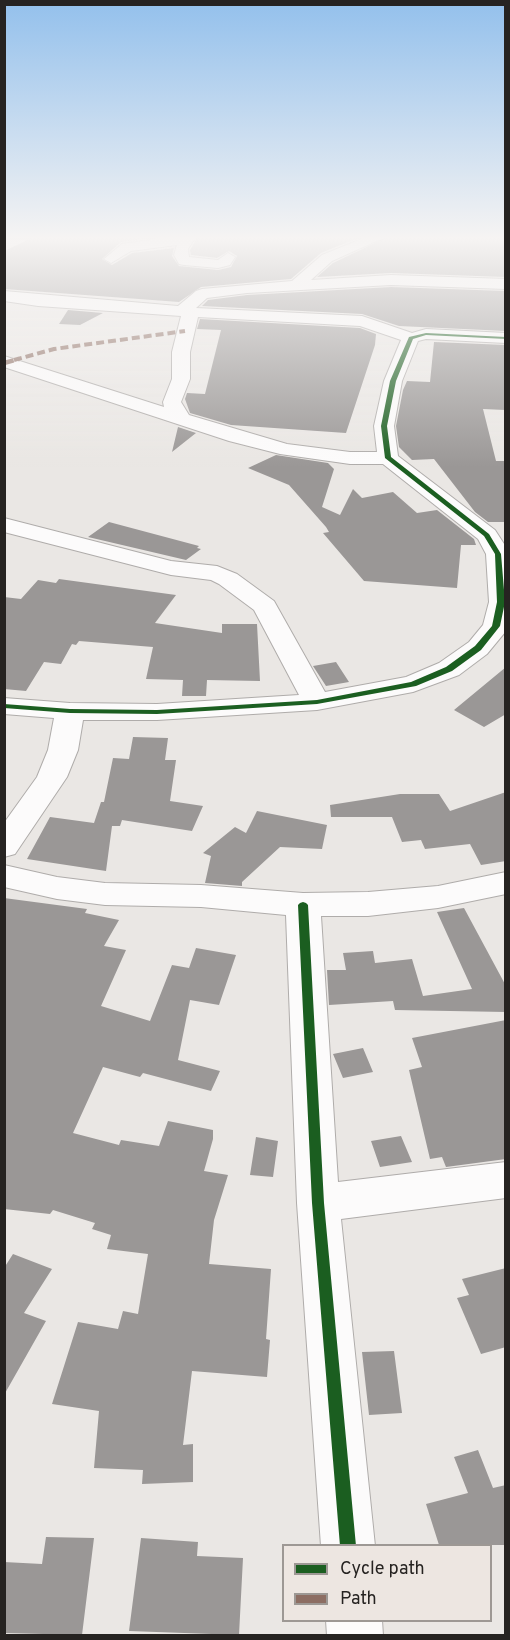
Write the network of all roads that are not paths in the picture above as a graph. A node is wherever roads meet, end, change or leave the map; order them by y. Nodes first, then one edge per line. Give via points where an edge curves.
1 (188, 315) edge
2 (232, 315) edge
3 (350, 315) edge
4 (370, 322) junction
5 (411, 338) junction
6 (506, 338) edge
7 (4, 361) edge
8 (182, 418) junction
9 (388, 458) junction
10 (4, 525) edge
11 (496, 534) edge
12 (501, 628) edge
13 (317, 702) junction
14 (4, 705) edge
15 (70, 711) junction
16 (4, 847) edge
17 (4, 876) edge
18 (506, 883) edge
19 (303, 905) junction
20 (506, 1180) edge
21 (318, 1203) junction
22 (348, 1544) edge

1 - 8 street via 181,379 172,402
2 - 4 street
3 - 4 street
4 - 5 street
5 - 6 street via 426,334
5 - 9 street via 393,381 384,426
7 - 8 street
8 - 9 street via 287,450 350,458
9 - 11 street
10 - 13 street via 171,568 217,573 228,579 265,606
11 - 12 street
12 - 13 street via 449,669 403,687
13 - 15 street via 180,711
14 - 15 street
15 - 16 street via 63,750 52,777
17 - 19 street via 105,894 201,896
18 - 19 street via 438,897
19 - 21 street
20 - 21 street
21 - 22 street

